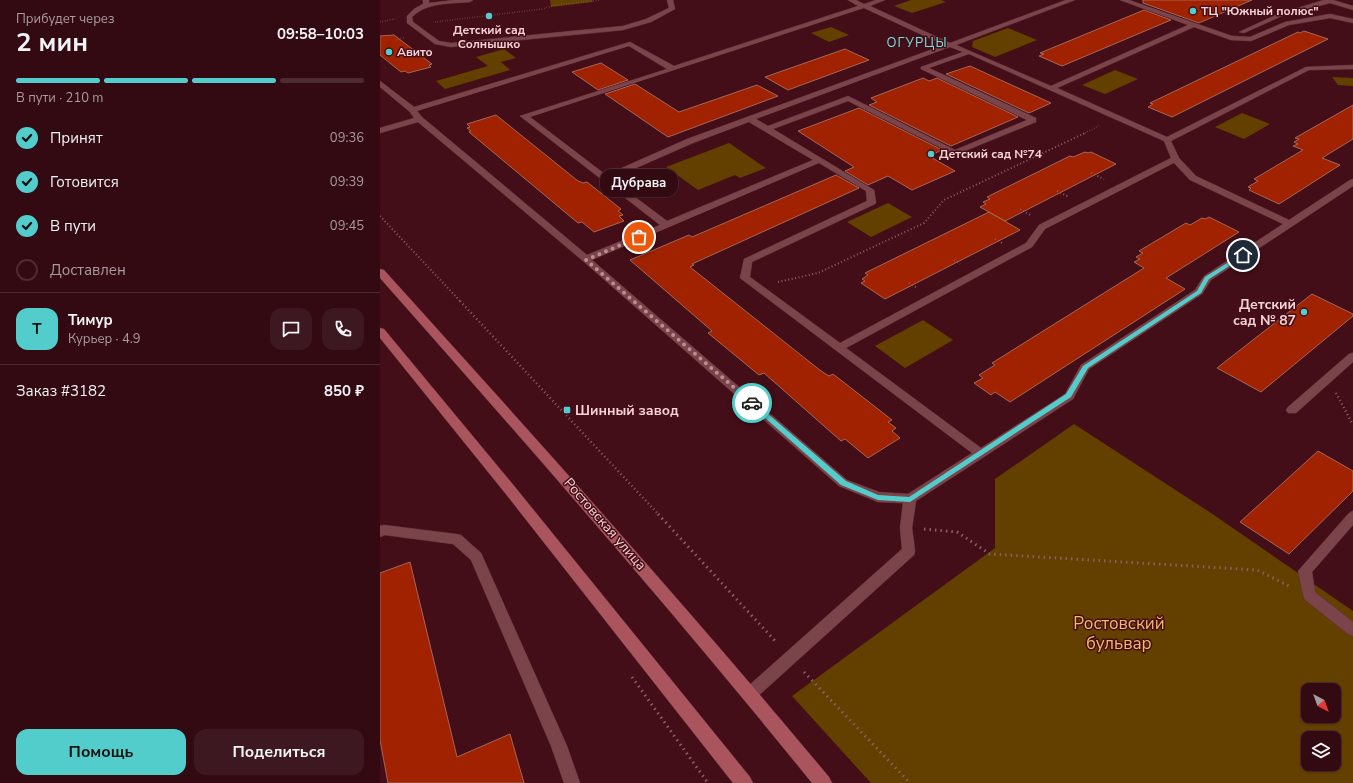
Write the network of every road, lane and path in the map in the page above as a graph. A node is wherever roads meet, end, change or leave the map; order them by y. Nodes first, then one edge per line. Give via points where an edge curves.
1 (470, 0) edge
2 (600, 0) edge
3 (670, 0) edge
4 (851, 0) edge
5 (882, 0) edge
6 (1072, 0) edge
7 (1123, 0) edge
8 (1329, 1) edge
9 (426, 2) edge
10 (864, 6) junction
11 (1353, 8) edge
12 (1353, 21) edge
13 (413, 25) junction
14 (1193, 25) junction
15 (623, 28) junction
16 (1242, 32) dead end
17 (630, 44) junction
18 (950, 45) junction
19 (968, 52) junction
20 (1353, 67) edge
21 (673, 69) junction
22 (380, 83) edge
23 (1050, 89) junction
24 (416, 115) junction
25 (1116, 118) junction
26 (750, 119) junction
27 (767, 129) junction
28 (380, 131) edge
29 (1167, 140) junction
30 (1176, 159) junction
31 (820, 160) junction
32 (605, 178) junction
33 (1353, 182) edge
34 (380, 216) edge
35 (1290, 224) junction
36 (666, 225) junction
37 (586, 260) junction
38 (380, 272) edge
39 (757, 287) junction
40 (380, 331) edge
41 (838, 348) junction
42 (1353, 356) edge
43 (1328, 378) junction
44 (1292, 410) dead end
45 (1353, 425) edge
46 (980, 453) junction
47 (910, 499) junction
48 (1353, 516) edge
49 (906, 528) junction
50 (380, 532) edge
51 (1309, 595) junction
52 (1353, 630) edge
53 (790, 658) junction
54 (751, 693) junction
55 (572, 783) edge
56 (744, 783) edge
57 (823, 783) edge
58 (910, 783) edge

1 - 9 lane
2 - 13 path
3 - 15 lane via 672,9 654,19
4 - 10 lane
5 - 10 lane
6 - 18 lane
7 - 14 lane
8 - 11 lane
8 - 16 lane via 1280,14
9 - 13 lane via 409,17
10 - 18 lane
10 - 21 lane
12 - 14 lane via 1330,16 1287,23 1251,39 1231,38
13 - 15 lane via 437,43 451,45
14 - 23 lane
15 - 17 lane via 625,38
17 - 21 lane
17 - 24 lane
18 - 19 lane
18 - 26 lane
19 - 23 lane
19 - 27 lane via 923,68 1033,120 955,153 848,98
20 - 29 lane via 1308,68
21 - 32 lane via 524,116
22 - 24 lane
23 - 25 lane
24 - 28 lane
24 - 37 lane
25 - 29 lane
25 - 39 path via 944,200 924,223 818,273
26 - 27 lane
26 - 32 lane via 690,141
27 - 31 lane
29 - 30 lane
30 - 35 lane via 1193,178
30 - 41 lane via 1042,227 1029,245
31 - 36 lane
31 - 39 lane via 870,190 872,202 747,261 745,278
32 - 36 lane
33 - 35 lane
34 - 53 path
35 - 46 lane via 1207,278 1199,292 1085,367 1069,396
36 - 37 lane
37 - 47 lane via 843,483 878,497
38 - 54 street, Ростовская улица via 555,467
39 - 41 lane
40 - 56 street
41 - 46 lane
42 - 43 lane
43 - 44 lane
43 - 45 path
46 - 47 lane
47 - 49 lane
48 - 51 lane via 1305,571
49 - 51 path via 957,532 990,554 1257,570
49 - 53 lane via 910,551
50 - 55 lane via 384,530 456,539 476,557 559,746
51 - 52 lane
53 - 54 lane
53 - 58 path
54 - 57 street, Ростовская улица

